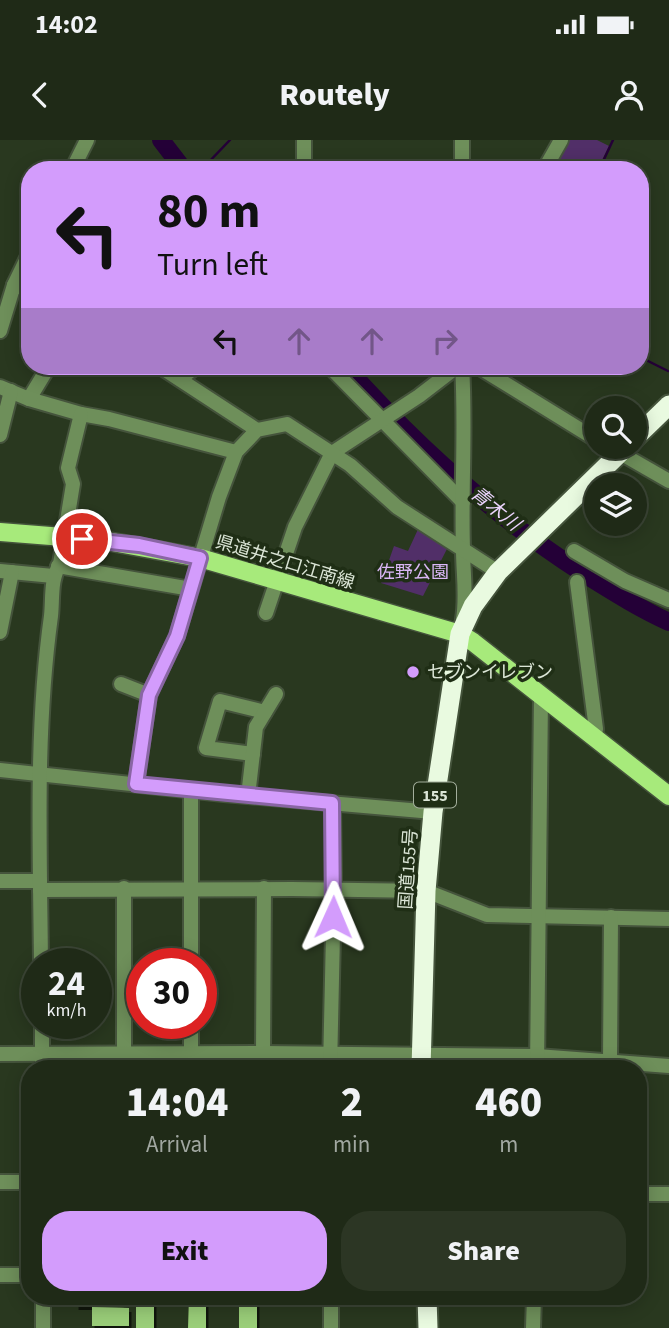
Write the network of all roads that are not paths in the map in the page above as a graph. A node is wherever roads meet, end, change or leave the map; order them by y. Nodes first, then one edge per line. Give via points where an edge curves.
1 (88, 140) edge
2 (304, 140) edge
3 (463, 140) edge
4 (561, 140) edge
5 (77, 161) edge
6 (304, 161) edge
7 (462, 161) edge
8 (549, 161) edge
9 (21, 271) edge
10 (14, 285) junction
11 (21, 287) edge
12 (4, 303) edge
13 (0, 331) edge
14 (44, 375) edge
15 (174, 375) edge
16 (185, 375) edge
17 (338, 375) edge
18 (447, 375) edge
19 (461, 375) edge
20 (492, 375) edge
21 (180, 379) junction
22 (5, 389) edge
23 (29, 399) junction
24 (669, 405) edge
25 (81, 414) junction
26 (381, 421) junction
27 (647, 426) edge
28 (257, 430) junction
29 (584, 432) edge
30 (0, 435) edge
31 (236, 452) junction
32 (332, 453) junction
33 (608, 459) edge
34 (634, 459) edge
35 (669, 481) edge
36 (463, 499) junction
37 (0, 532) edge
38 (64, 537) junction
39 (463, 550) junction
40 (574, 551) dead end
41 (200, 558) junction
42 (6, 571) edge
43 (56, 571) junction
44 (498, 572) junction
45 (276, 582) junction
46 (577, 582) dead end
47 (191, 589) junction
48 (669, 600) edge
49 (266, 614) dead end
50 (0, 632) edge
51 (460, 635) junction
52 (121, 684) dead end
53 (276, 694) dead end
54 (149, 695) junction
55 (541, 696) junction
56 (265, 712) junction
57 (594, 737) junction
58 (253, 754) junction
59 (0, 770) edge
60 (41, 774) junction
61 (136, 784) junction
62 (191, 790) junction
63 (248, 796) junction
64 (669, 796) edge
65 (332, 803) junction
66 (433, 812) junction
67 (0, 881) edge
68 (40, 885) junction
69 (124, 888) junction
70 (191, 888) junction
71 (264, 888) junction
72 (334, 889) junction
73 (426, 891) junction
74 (538, 916) junction
75 (611, 917) junction
76 (669, 919) edge
77 (41, 948) edge
78 (191, 948) edge
79 (41, 1039) edge
80 (191, 1039) edge
81 (124, 1052) junction
82 (191, 1052) junction
83 (263, 1053) junction
84 (0, 1054) edge
85 (32, 1060) edge
86 (42, 1060) edge
87 (58, 1060) edge
88 (315, 1060) edge
89 (330, 1060) edge
90 (421, 1060) edge
91 (537, 1060) edge
92 (610, 1060) edge
93 (647, 1064) edge
94 (669, 1066) edge
95 (0, 1182) edge
96 (21, 1182) edge
97 (647, 1194) edge
98 (669, 1194) edge
99 (0, 1275) edge
100 (21, 1275) edge
101 (43, 1305) edge
102 (331, 1305) edge
103 (427, 1305) edge
104 (534, 1305) edge
105 (43, 1328) edge
106 (331, 1328) edge
107 (428, 1328) edge
108 (534, 1328) edge

1 - 5 street
2 - 6 street
3 - 7 street
4 - 8 street
9 - 10 street
10 - 11 street
10 - 12 street
12 - 13 street
14 - 23 street
15 - 21 street
16 - 21 street
17 - 26 street
18 - 26 street
19 - 36 street via 466,419
20 - 29 street
21 - 28 street
22 - 23 street
22 - 30 street
23 - 25 street
24 - 27 highway
25 - 31 street
25 - 38 street via 68,468 74,484
26 - 32 street
26 - 36 street
28 - 31 street
28 - 32 street via 287,424
31 - 41 street
32 - 39 street via 397,507
32 - 45 street via 295,527
33 - 44 highway, 国道155号 / 155
34 - 35 street
36 - 39 street
37 - 38 main road, 県道井之口江南線
38 - 41 main road, 県道井之口江南線 via 139,545
38 - 43 street
39 - 44 street
39 - 51 street via 466,604
40 - 48 street
41 - 45 main road, 県道井之口江南線
41 - 47 street
42 - 43 street
42 - 50 street
43 - 47 street
43 - 60 street via 46,655
44 - 51 highway, 国道155号 / 155 via 473,606
45 - 49 street
45 - 51 main road, 県道井之口江南線
46 - 57 street
47 - 54 street via 177,636
51 - 55 main road, 県道井之口江南線
51 - 66 highway, 国道155号 / 155
52 - 54 street
53 - 56 street
54 - 61 street
55 - 57 main road, 県道井之口江南線
55 - 74 street
56 - 58 street via 256,727
56 - 58 street via 220,701 206,748
57 - 64 main road, 県道井之口江南線
58 - 63 street
59 - 60 street
60 - 61 street
60 - 68 street
61 - 62 street
62 - 63 street
62 - 70 street
63 - 65 street
65 - 66 street
65 - 72 street
66 - 73 highway, 国道155号 / 155
67 - 68 street
68 - 69 street
68 - 77 street
69 - 70 street
69 - 81 street
70 - 71 street
70 - 78 street
71 - 72 street
71 - 83 street
72 - 73 street
72 - 89 street
73 - 74 street via 487,915
73 - 90 highway, 国道155号 / 155
74 - 75 street
74 - 91 street
75 - 76 street
75 - 92 street
79 - 86 street
80 - 82 street
81 - 82 street
81 - 87 street
82 - 83 street
83 - 88 street
84 - 85 street
93 - 94 street
95 - 96 street
97 - 98 street
99 - 100 street
101 - 105 street
102 - 106 street
103 - 107 highway
104 - 108 street

